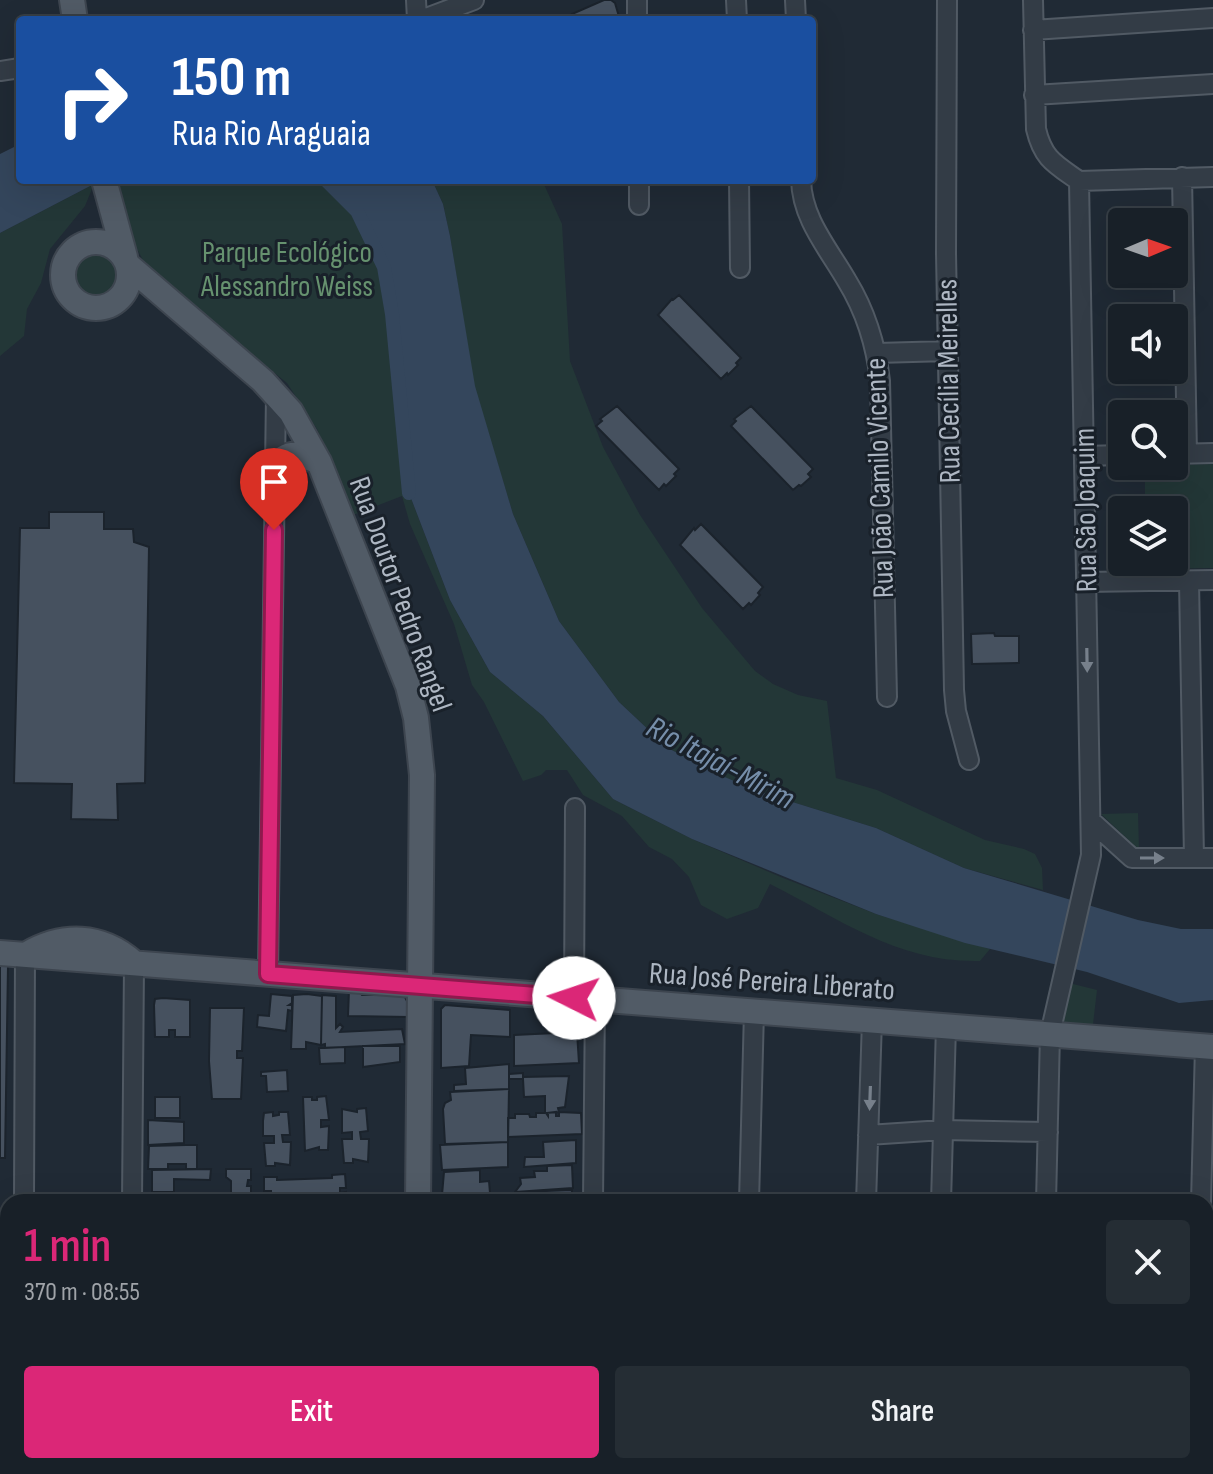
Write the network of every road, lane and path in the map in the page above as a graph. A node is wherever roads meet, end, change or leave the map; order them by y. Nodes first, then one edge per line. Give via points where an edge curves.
1 (474, 0) edge
2 (947, 0) edge
3 (1033, 0) edge
4 (430, 16) edge
5 (1213, 18) edge
6 (1033, 30) junction
7 (1213, 84) edge
8 (1034, 95) junction
9 (1182, 177) junction
10 (1213, 177) edge
11 (1079, 181) junction
12 (105, 184) edge
13 (105, 184) edge
14 (639, 184) edge
15 (739, 184) edge
16 (802, 184) edge
17 (639, 205) dead end
18 (79, 247) junction
19 (127, 262) junction
20 (740, 268) dead end
21 (116, 302) junction
22 (175, 307) junction
23 (948, 351) junction
24 (877, 353) junction
25 (276, 395) junction
26 (1180, 400) edge
27 (1213, 453) edge
28 (1188, 454) edge
29 (1108, 455) edge
30 (1084, 456) junction
31 (319, 462) junction
32 (275, 467) junction
33 (1213, 580) edge
34 (1189, 581) junction
35 (1086, 582) junction
36 (887, 697) dead end
37 (969, 760) dead end
38 (575, 808) dead end
39 (1091, 821) junction
40 (1116, 844) junction
41 (1091, 847) junction
42 (1194, 858) junction
43 (1213, 858) edge
44 (82, 949) junction
45 (0, 953) edge
46 (25, 955) junction
47 (134, 964) junction
48 (268, 974) junction
49 (420, 986) junction
50 (584, 998) junction
51 (754, 1011) junction
52 (872, 1020) junction
53 (946, 1026) junction
54 (1050, 1034) junction
55 (1209, 1046) edge
56 (943, 1130) junction
57 (1048, 1132) junction
58 (868, 1135) junction
59 (24, 1194) edge
60 (132, 1194) edge
61 (418, 1194) edge
62 (593, 1194) edge
63 (749, 1194) edge
64 (866, 1194) edge
65 (941, 1194) edge
66 (1046, 1194) edge
67 (1201, 1194) edge

1 - 4 street
2 - 23 street, Rua Cecília Meirelles
3 - 6 street
5 - 6 street
6 - 8 street
7 - 8 street
8 - 11 street via 1040,147
9 - 10 street
9 - 11 street
9 - 26 street
11 - 30 street, Rua São Joaquim
12 - 18 main road via 98,213
13 - 19 main road
14 - 17 street
15 - 20 street
16 - 24 street, Rua João Camilo Vicente via 806,212 854,293
18 - 19 main road via 109,244
18 - 21 main road via 63,275 71,296 87,307
19 - 21 main road via 128,287
19 - 22 main road, Rua Doutor Pedro Rangel
21 - 22 main road
22 - 25 main road, Rua Doutor Pedro Rangel
23 - 24 street
23 - 37 street, Rua Cecília Meirelles via 954,690
24 - 36 street, Rua João Camilo Vicente
25 - 31 main road, Rua Doutor Pedro Rangel
25 - 32 street
27 - 28 street
29 - 30 street
30 - 35 street, Rua São Joaquim
31 - 32 main road via 294,454 281,458
31 - 49 main road, Rua Doutor Pedro Rangel via 397,656 416,718 422,775
32 - 48 street
33 - 34 street
34 - 35 street
34 - 42 street
35 -> 39 street, Rua São Joaquim
38 - 50 street
39 - 40 street
39 - 41 street, Rua São Joaquim
40 - 41 street via 1100,841
40 -> 42 street via 1132,858
41 - 54 street, Rua São Joaquim
42 - 43 street
44 - 46 main road via 58,958
44 - 46 main road via 52,942
44 - 47 main road, Rua José Pereira Liberato via 109,945
45 - 46 main road
46 - 59 street
47 - 48 main road, Rua José Pereira Liberato
47 - 60 street
48 - 49 main road, Rua José Pereira Liberato
49 - 50 main road, Rua José Pereira Liberato
49 - 61 main road, Rua Doutor Pedro Rangel
50 - 51 main road, Rua José Pereira Liberato
50 - 62 street
51 - 52 main road, Rua José Pereira Liberato
51 - 63 street
52 - 53 main road, Rua José Pereira Liberato
52 -> 58 street
53 - 54 main road, Rua José Pereira Liberato
53 - 56 street
54 - 55 main road, Rua José Pereira Liberato
54 - 57 street, Rua São Joaquim
55 - 67 street
56 - 57 street
56 - 58 street
56 - 65 street
57 - 66 street, Rua São Joaquim
58 - 64 street

